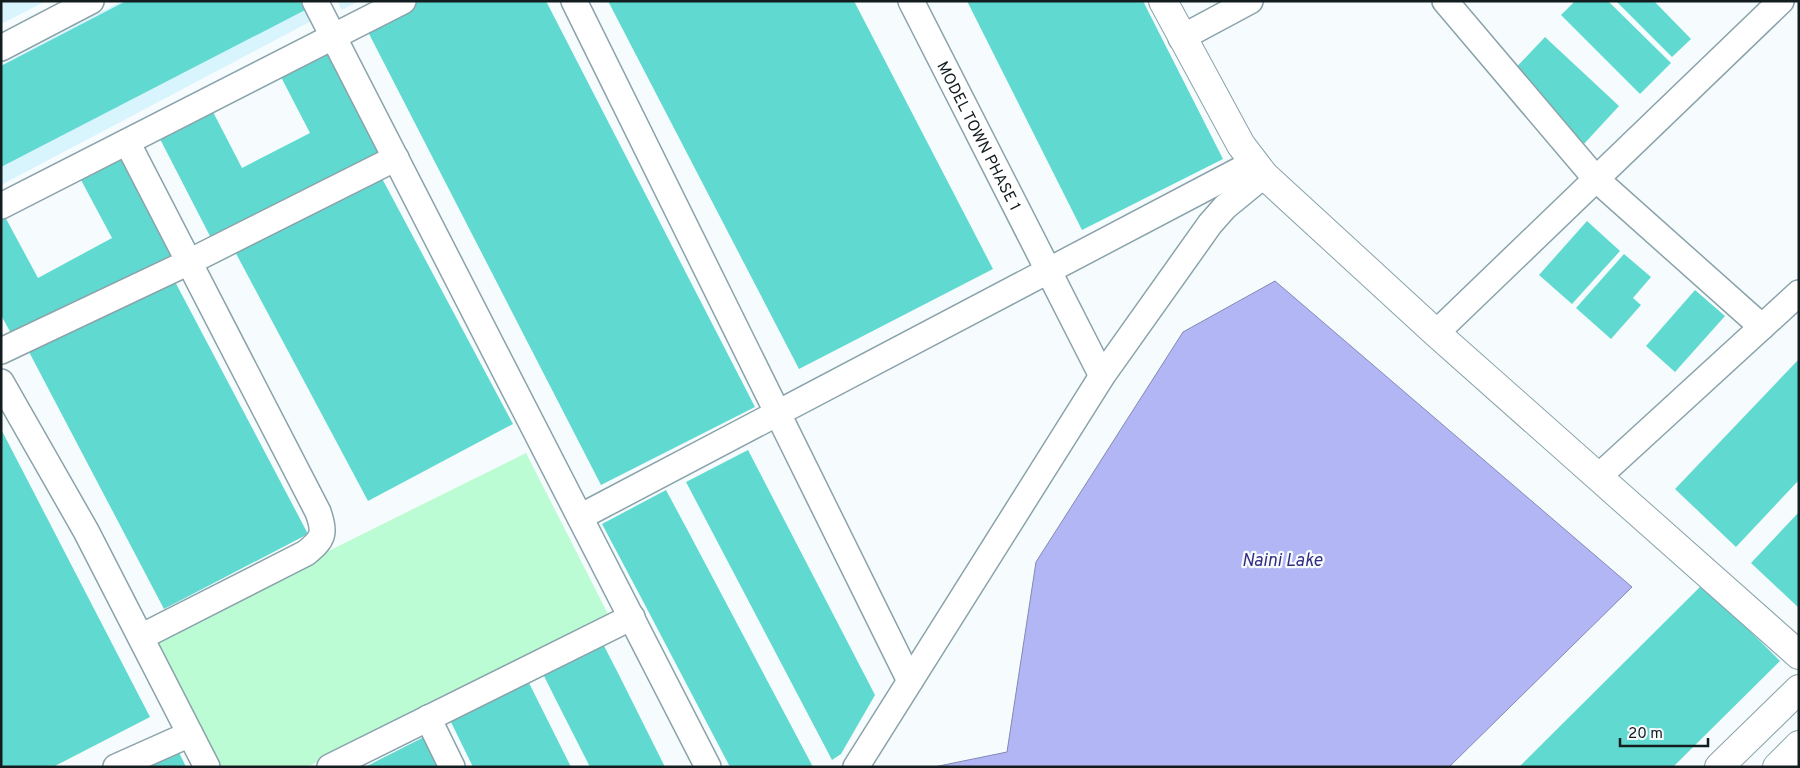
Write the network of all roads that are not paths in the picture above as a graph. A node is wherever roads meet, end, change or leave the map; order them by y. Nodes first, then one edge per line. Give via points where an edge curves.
1 (91, 1) edge
2 (315, 1) edge
3 (403, 1) edge
4 (574, 1) edge
5 (911, 1) edge
6 (1162, 1) edge
7 (1250, 1) edge
8 (1445, 1) edge
9 (1781, 1) edge
10 (333, 37) junction
11 (1181, 38) junction
12 (1, 48) edge
13 (128, 142) junction
14 (396, 158) junction
15 (1260, 169) junction
16 (1596, 179) junction
17 (1, 206) edge
18 (189, 262) junction
19 (1048, 271) junction
20 (1799, 293) edge
21 (1762, 327) junction
22 (1436, 333) junction
23 (1, 351) edge
24 (1102, 376) junction
25 (1, 382) edge
26 (777, 412) junction
27 (1598, 477) junction
28 (580, 517) junction
29 (632, 617) junction
30 (141, 637) junction
31 (1799, 654) edge
32 (910, 681) junction
33 (1799, 689) edge
34 (428, 718) junction
35 (190, 734) junction
36 (1799, 745) edge
37 (116, 767) edge
38 (207, 767) edge
39 (330, 767) edge
40 (452, 767) edge
41 (708, 767) edge
42 (856, 767) edge
43 (1719, 767) edge
44 (1777, 767) edge

1 - 12 street
2 - 10 street
3 - 10 street
4 - 26 street
5 - 19 street, MODEL TOWN PHASE 1
6 - 11 street
7 - 11 street
8 - 16 street
9 - 16 street
10 - 13 street
10 - 14 street
11 - 15 street via 1241,145
13 - 17 street
13 - 18 street
14 - 18 street
14 - 28 street
15 - 19 street
15 - 22 street
15 - 24 street via 1210,224
16 - 21 street
16 - 22 street
18 - 23 street
18 - 30 street via 324,528 319,542 306,553
19 - 24 street, MODEL TOWN PHASE 1
19 - 26 street
20 - 21 street
21 - 27 street
22 - 27 street
24 - 32 street
25 - 30 street via 86,531
26 - 28 street
26 - 32 street
27 - 31 street
28 - 29 street
29 - 34 street
29 - 41 street
30 - 35 street
32 - 42 street
33 - 43 street
34 - 39 street
34 - 40 street
35 - 37 street
35 - 38 street
36 - 44 street

